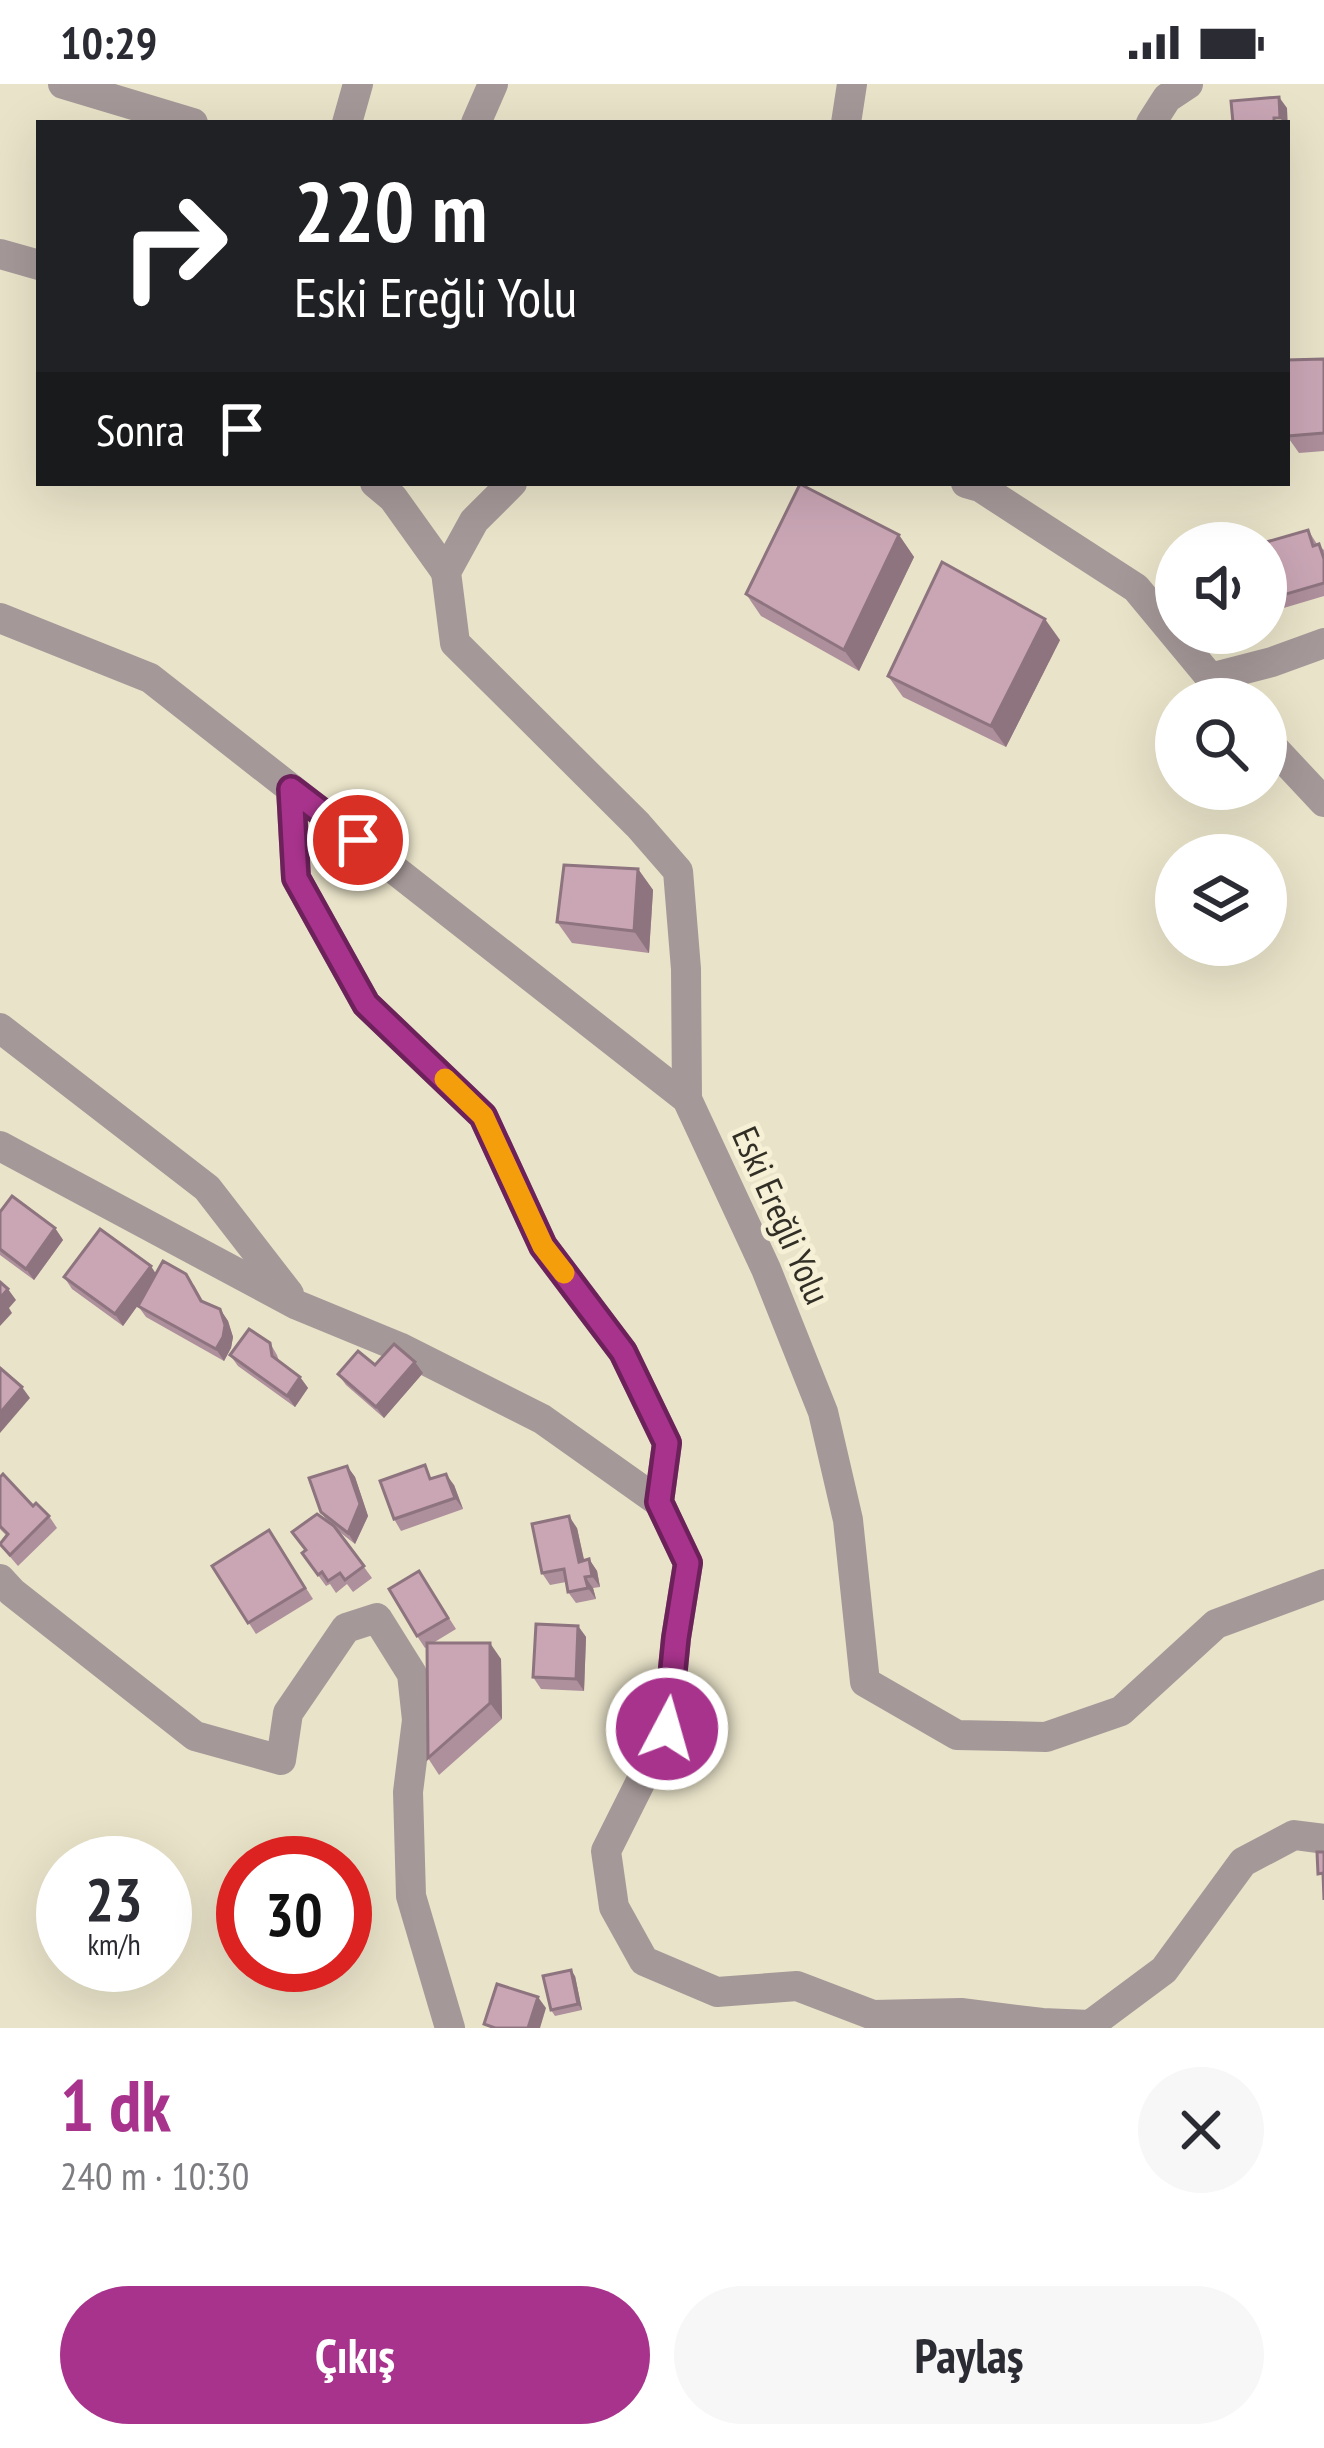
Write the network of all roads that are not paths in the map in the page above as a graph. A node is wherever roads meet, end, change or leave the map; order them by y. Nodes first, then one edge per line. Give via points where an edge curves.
1 (63, 84) edge
2 (358, 84) edge
3 (494, 84) edge
4 (852, 84) edge
5 (1188, 84) edge
6 (183, 120) edge
7 (348, 120) edge
8 (477, 120) edge
9 (846, 120) edge
10 (1153, 120) edge
11 (0, 254) edge
12 (36, 264) edge
13 (379, 486) edge
14 (509, 486) edge
15 (976, 486) edge
16 (446, 572) junction
17 (0, 618) edge
18 (1324, 643) edge
19 (1211, 678) edge
20 (1239, 678) edge
21 (1287, 762) edge
22 (291, 789) junction
23 (1324, 802) edge
24 (0, 1028) edge
25 (687, 1099) junction
26 (0, 1146) edge
27 (297, 1305) junction
28 (659, 1502) junction
29 (0, 1580) edge
30 (1324, 1583) edge
31 (1324, 1839) edge
32 (450, 2028) edge

1 - 6 street
2 - 7 street
3 - 8 street
4 - 9 street
5 - 10 street
11 - 12 street
13 - 16 street
14 - 16 street via 474,521
15 - 19 street via 1136,589
16 - 25 street via 455,643 677,871
17 - 22 street, Eski Ereğli Yolu via 150,678
18 - 20 street
21 - 23 street
22 - 25 street, Eski Ereğli Yolu
22 - 28 street via 296,878 366,1004 483,1116 543,1246 623,1352 667,1443
24 - 27 street via 207,1188
25 - 30 street, Eski Ereğli Yolu via 824,1412 848,1520 865,1682 957,1735 1046,1737 1120,1711 1216,1624
26 - 27 street
27 - 28 street via 542,1418
28 - 31 street via 688,1563 667,1729 606,1851 614,1907 644,1961 717,1992 797,1986 873,2015 961,2013 1090,2025 1164,1970 1244,1862 1294,1835
29 - 32 street via 195,1736 281,1760 288,1713 346,1628 377,1618 412,1674 411,1896

